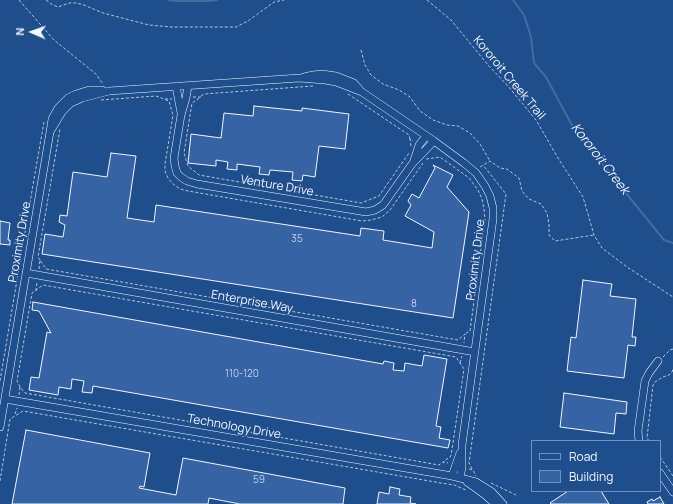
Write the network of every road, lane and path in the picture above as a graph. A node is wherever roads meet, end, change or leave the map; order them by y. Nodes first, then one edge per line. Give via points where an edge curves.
1 (19, 0) edge
2 (46, 0) edge
3 (284, 0) edge
4 (426, 0) edge
5 (361, 50) dead end
6 (176, 86) junction
7 (188, 86) junction
8 (316, 86) dead end
9 (109, 91) junction
10 (345, 92) dead end
11 (201, 97) junction
12 (179, 98) junction
13 (186, 98) junction
14 (164, 99) junction
15 (98, 101) dead end
16 (181, 115) junction
17 (426, 136) junction
18 (410, 139) junction
19 (434, 141) junction
20 (420, 146) junction
21 (426, 150) junction
22 (436, 158) junction
23 (490, 161) junction
24 (412, 164) junction
25 (483, 165) junction
26 (476, 173) junction
27 (594, 234) junction
28 (26, 273) junction
29 (38, 276) junction
30 (36, 291) junction
31 (673, 298) edge
32 (465, 334) junction
33 (673, 349) edge
34 (463, 350) junction
35 (475, 352) junction
36 (658, 361) joint
37 (460, 363) junction
38 (673, 370) edge
39 (20, 387) junction
40 (5, 399) junction
41 (18, 401) junction
42 (15, 416) junction
43 (0, 427) edge
44 (640, 440) edge
45 (649, 440) edge
46 (661, 458) edge
47 (443, 462) junction
48 (459, 466) junction
49 (473, 470) junction
50 (661, 474) edge
51 (452, 476) junction
52 (476, 476) dead end
53 (673, 476) edge
54 (462, 479) junction
55 (0, 481) edge
56 (467, 490) dead end
57 (673, 492) edge
58 (495, 504) edge
59 (503, 504) edge

1 - 9 path via 54,40 96,74
2 - 3 path via 58,7 76,3 142,23 171,27 236,27 274,2
4 - 27 path, Kororoit Creek Trail via 451,20 536,120 583,196
5 - 23 path via 371,75 410,97 420,111 433,120 458,126 470,132
6 - 7 street, Proximity Drive
6 - 9 street, Proximity Drive
6 - 12 street, Venture Drive
7 - 13 street, Venture Drive
7 - 17 street, Proximity Drive via 299,78 336,82 362,92
8 - 11 path via 204,94
9 - 28 street, Proximity Drive via 71,103 62,112 50,132
10 - 18 path via 409,135
11 - 13 path
11 - 18 path via 192,103 184,153 188,166 199,175 361,203 379,196 411,149
12 - 14 path
12 - 16 street, Venture Drive
13 - 16 street, Venture Drive
14 - 15 path via 156,96
14 - 22 path via 169,101 173,115 165,171 173,184 188,191 362,221 372,220 390,210 425,159
16 - 24 street, Venture Drive via 175,166 181,177 197,184 366,212 383,205
17 - 19 street, Proximity Drive
17 - 20 street, Venture Drive
18 - 20 path
19 - 21 street, Venture Drive
19 - 26 street, Proximity Drive
20 - 24 street, Venture Drive
21 - 22 path
21 - 24 street, Venture Drive
22 - 32 path via 440,157 469,178 478,190 484,209 485,219 470,331
23 - 25 path
23 - 27 path via 519,178 522,190 529,199 541,204 547,213 549,235 555,241
25 - 26 path
25 - 49 path via 506,194 469,463
26 - 35 street, Proximity Drive via 490,196 494,219
27 - 31 path, Kororoit Creek Trail via 602,248
28 - 29 street, Enterprise Way
28 - 40 street, Proximity Drive
29 - 30 path
29 - 32 path via 40,260 46,269 458,340
29 - 34 street, Enterprise Way
30 - 37 path via 43,286 51,287 456,357
30 - 39 path via 32,293 17,381
32 - 34 path
33 - 36 path
34 - 35 street, Enterprise Way
34 - 37 path
35 - 48 street, Proximity Drive
36 - 44 street via 645,381 638,431
37 - 47 path via 464,369 451,456
38 - 45 path via 653,385
39 - 41 path
39 - 47 path via 25,394 439,465
40 - 41 street, Technology Drive
40 - 43 street, Proximity Drive
41 - 42 path
41 - 51 street, Technology Drive
42 - 55 path via 10,419
42 - 56 path via 23,411 454,485
46 - 53 path
47 - 48 path
48 - 49 path
48 - 51 street, Proximity Drive
48 - 54 street, Proximity Drive
49 - 52 path
50 - 57 street
51 - 54 street, Technology Drive
54 - 58 street
54 - 59 street, Technology Drive via 484,486

